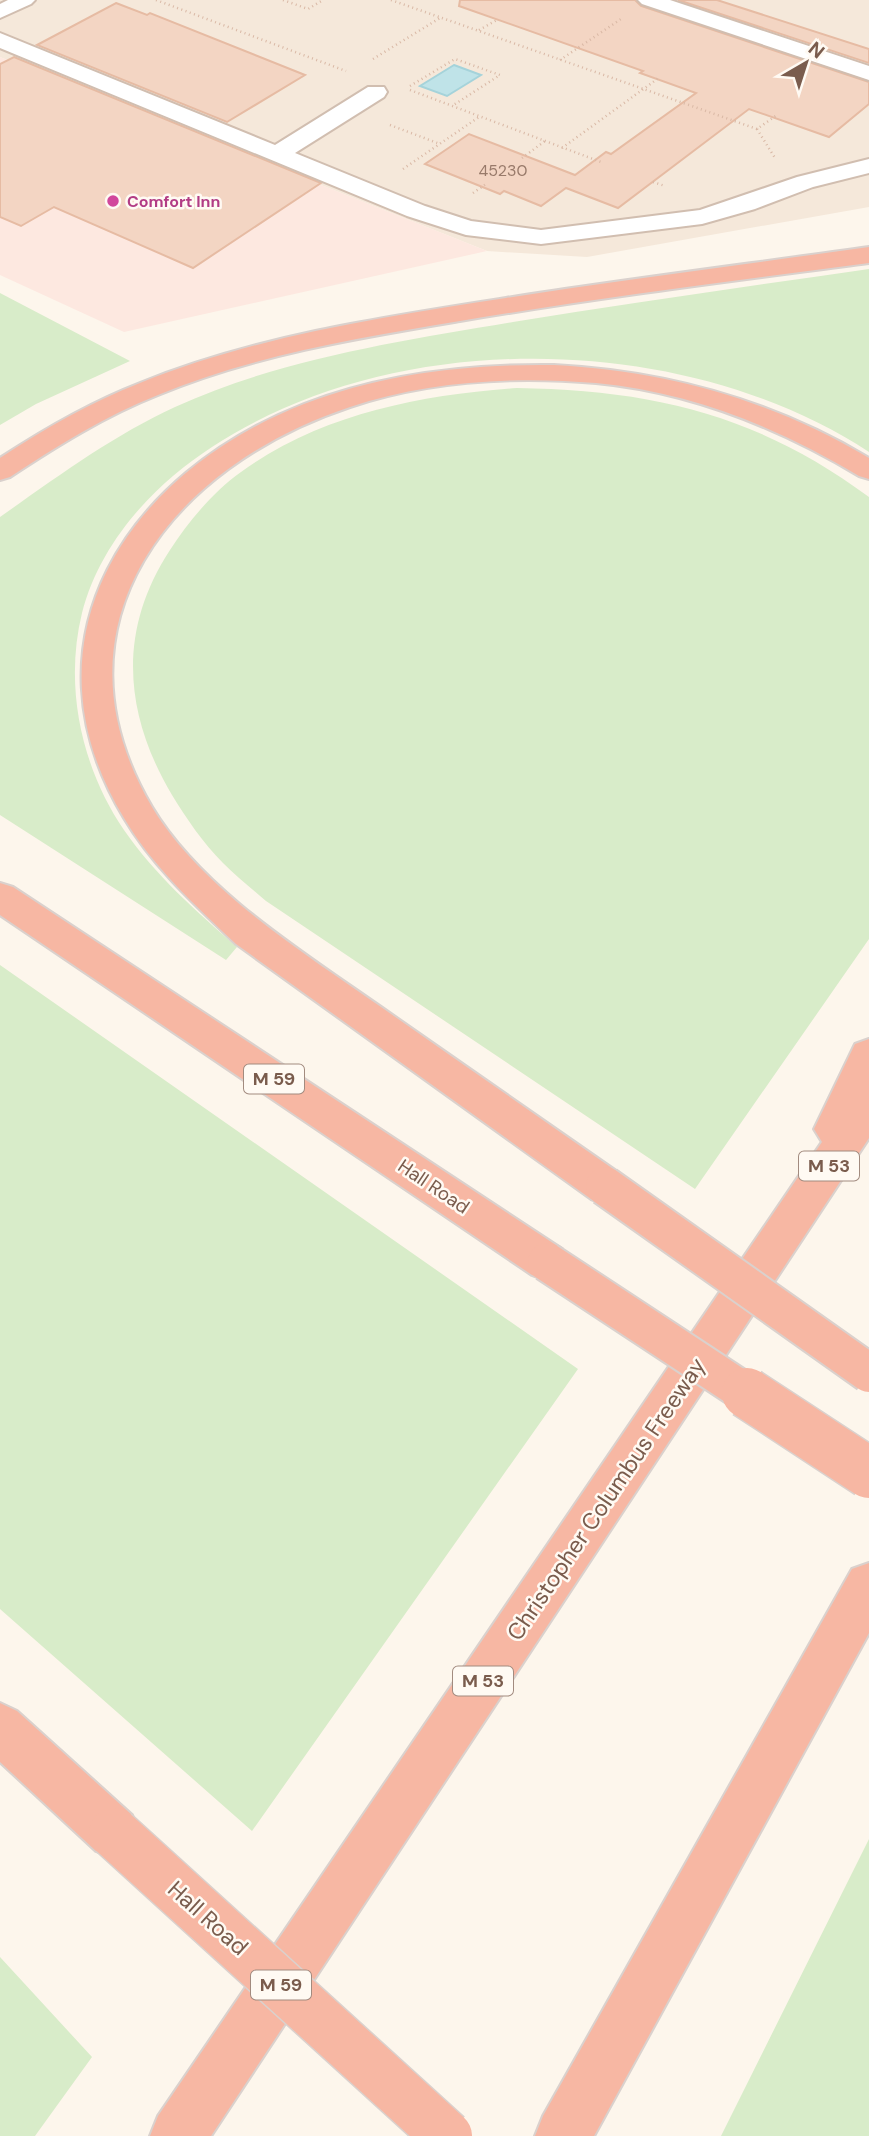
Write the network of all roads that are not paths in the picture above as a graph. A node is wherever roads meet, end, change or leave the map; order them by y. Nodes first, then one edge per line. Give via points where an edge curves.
1 (24, 0) edge
2 (649, 0) edge
3 (0, 12) edge
4 (0, 40) edge
5 (869, 73) edge
6 (376, 92) dead end
7 (277, 154) junction
8 (869, 166) edge
9 (869, 255) edge
10 (869, 470) edge
11 (0, 471) edge
12 (0, 897) edge
13 (869, 1055) edge
14 (869, 1105) edge
15 (789, 1226) junction
16 (869, 1373) edge
17 (869, 1473) edge
18 (869, 1586) edge
19 (0, 1728) edge
20 (178, 2136) edge
21 (447, 2136) edge
22 (563, 2136) edge

1 - 3 street
2 - 5 street
4 - 7 street
6 - 7 street
7 - 8 street via 466,228 541,237 702,217
9 - 11 highway via 494,307 229,361 112,405
10 - 16 highway, bridge via 751,409 653,383 542,373 404,384 314,410 242,445 205,471 145,531 123,563 106,598 95,661 103,738 136,810 205,892 249,934
12 - 17 highway, Hall Road / M 59, bridge
13 - 15 highway
14 - 15 highway, Christopher Columbus Freeway / M 53
15 - 20 highway, Christopher Columbus Freeway / M 53
18 - 22 highway
19 - 21 highway, Hall Road / M 59, bridge

